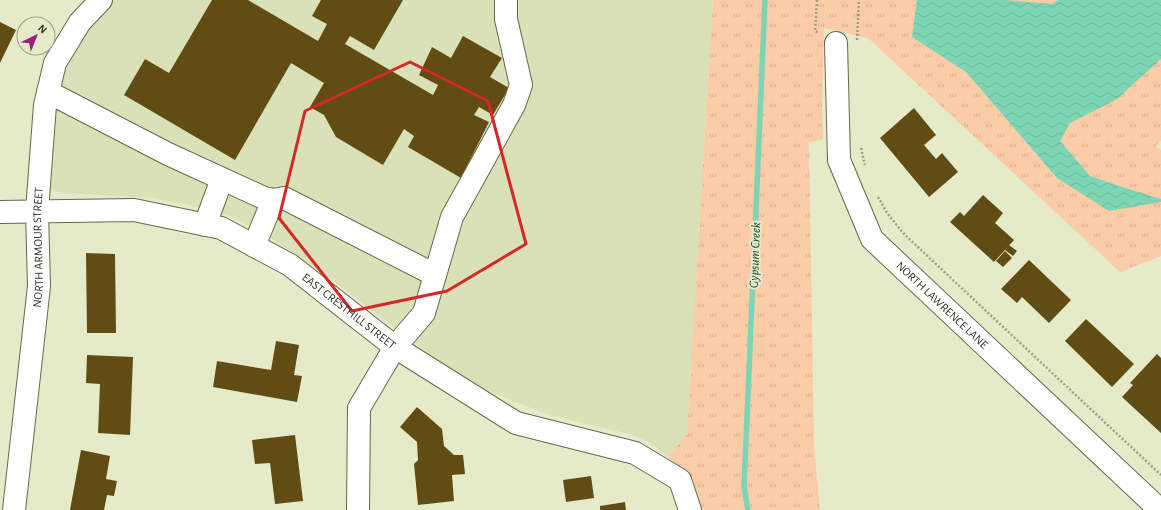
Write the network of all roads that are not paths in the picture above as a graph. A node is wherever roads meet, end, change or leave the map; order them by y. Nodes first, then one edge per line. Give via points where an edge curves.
1 (101, 0) edge
2 (506, 0) edge
3 (836, 43) road end
4 (48, 92) junction
5 (222, 179) junction
6 (273, 200) junction
7 (37, 211) junction
8 (0, 212) edge
9 (205, 225) junction
10 (254, 246) junction
11 (435, 275) junction
12 (395, 347) junction
13 (14, 510) edge
14 (358, 510) edge
15 (690, 510) edge
16 (1160, 510) edge

1 - 4 street, NORTH ARMOUR STREET via 80,22 55,63
2 - 11 street via 506,19 521,85 514,105 452,217
3 - 16 street, NORTH LAWRENCE LANE via 839,160 872,240
4 - 5 street
4 - 7 street, NORTH ARMOUR STREET
5 - 6 street
5 - 9 street
6 - 10 street
6 - 11 street via 284,198
7 - 8 street, EAST CRESTHILL STREET
7 - 9 street, EAST CRESTHILL STREET via 134,210
7 - 13 street, NORTH ARMOUR STREET via 39,286
9 - 10 street, EAST CRESTHILL STREET via 221,228
10 - 12 street, EAST CRESTHILL STREET via 290,265
11 - 12 street via 424,313
12 - 14 street via 360,408
12 - 15 street, EAST CRESTHILL STREET via 516,423 635,453 680,480

